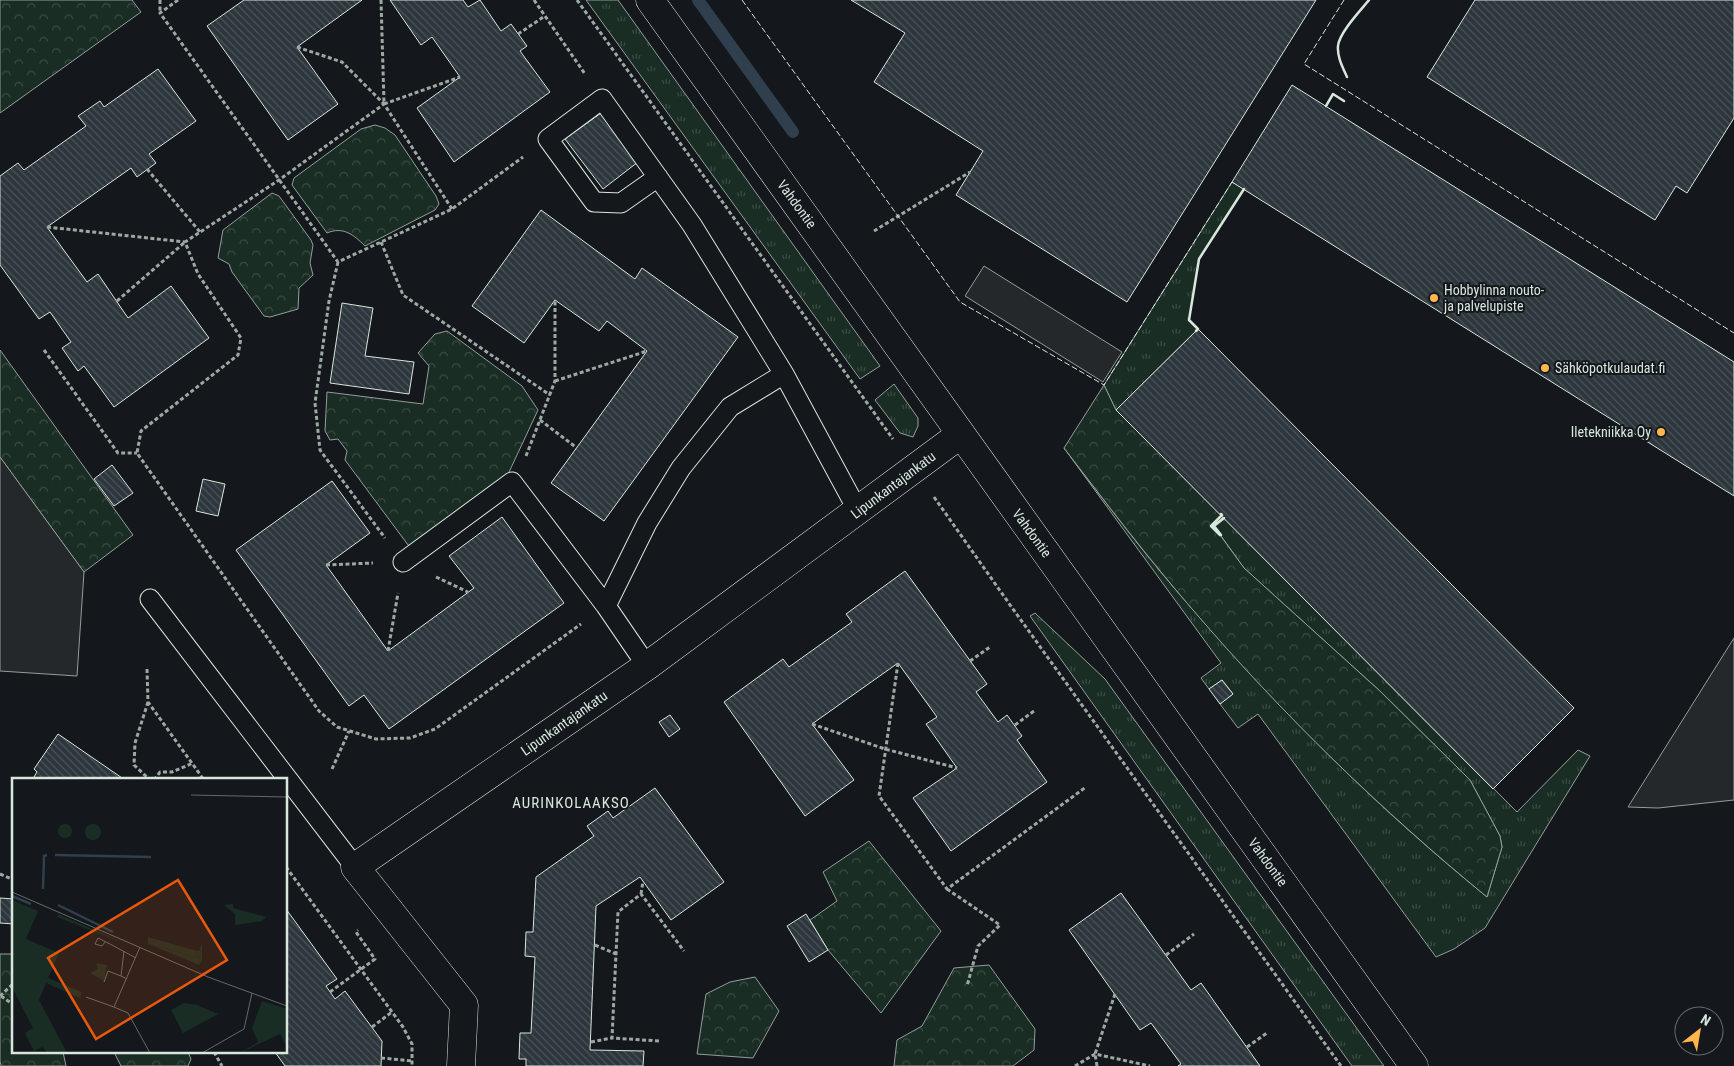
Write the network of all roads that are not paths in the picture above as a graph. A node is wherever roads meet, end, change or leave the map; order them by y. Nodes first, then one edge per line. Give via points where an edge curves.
1 (650, 0) edge
2 (658, 177) junction
3 (784, 374) junction
4 (961, 434) junction
5 (858, 511) junction
6 (403, 562) road end
7 (150, 599) dead end
8 (606, 606) junction
9 (647, 666) junction
10 (287, 778) edge
11 (288, 779) edge
12 (355, 867) junction
13 (461, 1066) edge
14 (1414, 1066) edge

1 - 4 street, Vahdontie
2 - 2 lane via 602,99 548,139 594,202 621,202
2 - 3 lane via 692,225
3 - 5 lane
3 - 8 lane via 730,407 681,468 647,523
4 - 5 street, Lipunkantajankatu
4 - 14 street, Vahdontie
5 - 9 street, Lipunkantajankatu
6 - 8 lane via 512,482
7 - 10 lane
8 - 9 lane
9 - 12 street, Lipunkantajankatu
11 - 12 lane
12 - 13 street via 464,1005

